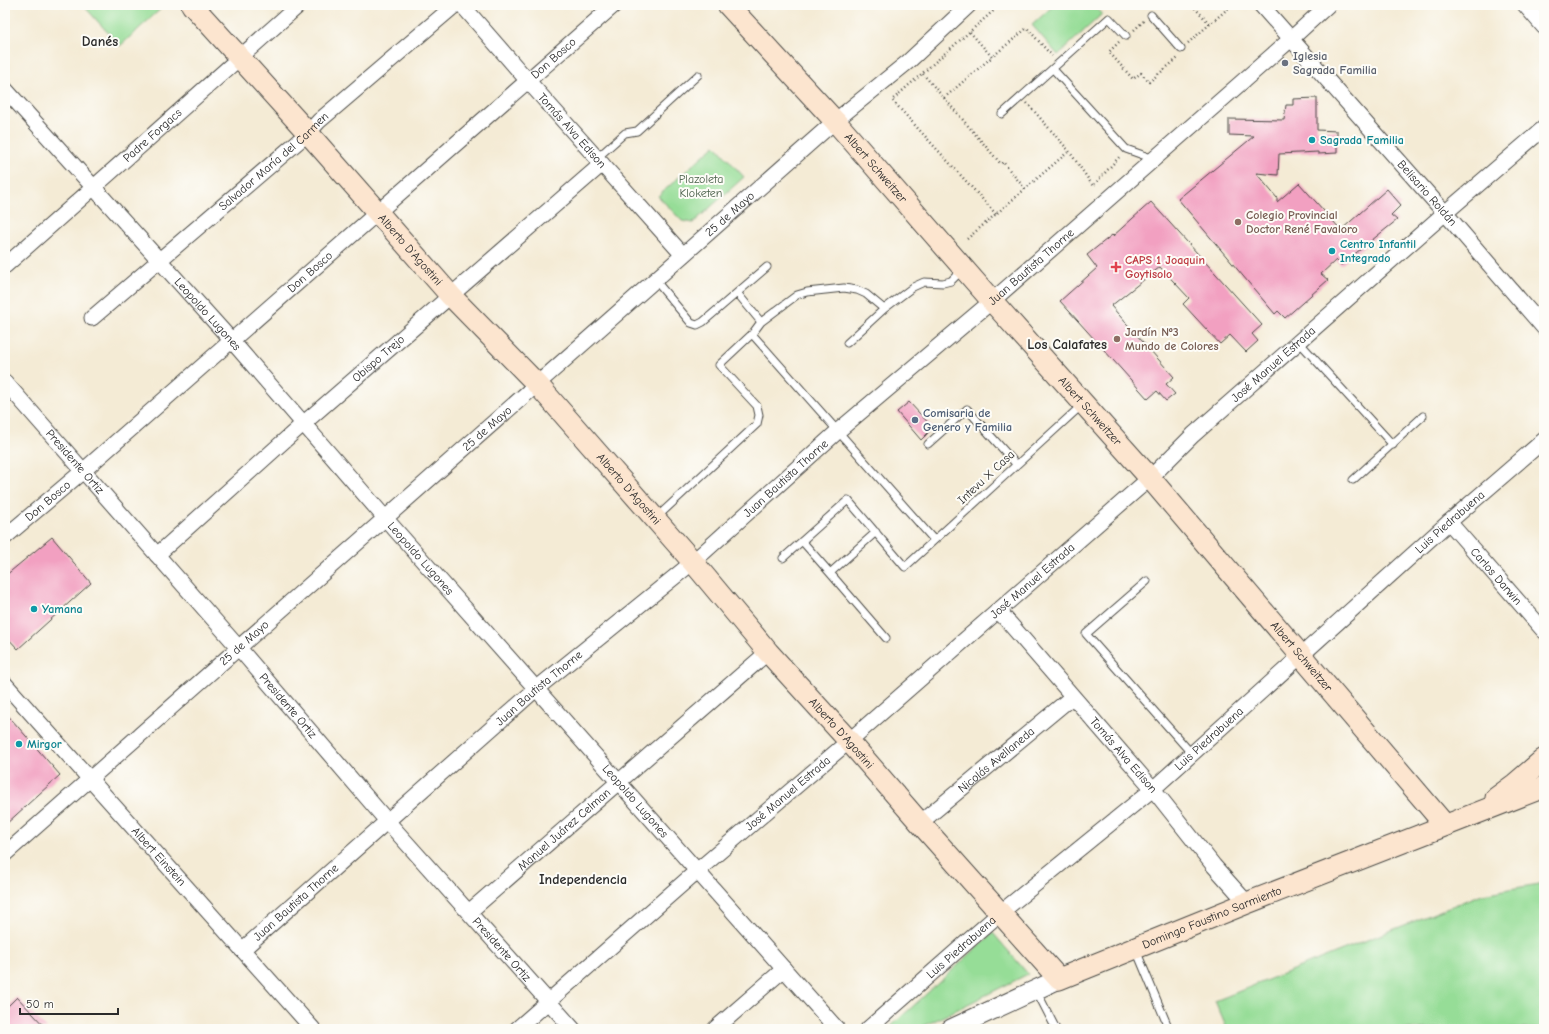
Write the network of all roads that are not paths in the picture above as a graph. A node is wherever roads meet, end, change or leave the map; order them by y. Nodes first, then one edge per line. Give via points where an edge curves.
1 (192, 5) edge
2 (299, 5) edge
3 (455, 5) edge
4 (462, 5) edge
5 (614, 5) edge
6 (728, 5) edge
7 (969, 5) edge
8 (1260, 5) edge
9 (1328, 5) edge
10 (1525, 5) edge
11 (1151, 15) dead end
12 (1544, 27) edge
13 (1126, 36) dead end
14 (1291, 39) junction
15 (1181, 49) dead end
16 (240, 59) junction
17 (1053, 68) junction
18 (698, 75) dead end
19 (528, 81) junction
20 (5, 89) edge
21 (1002, 114) dead end
22 (835, 121) junction
23 (1544, 128) edge
24 (308, 133) junction
25 (1154, 159) junction
26 (599, 161) junction
27 (93, 187) junction
28 (377, 213) junction
29 (1445, 213) junction
30 (683, 255) junction
31 (159, 261) junction
32 (5, 266) edge
33 (767, 267) dead end
34 (963, 268) junction
35 (655, 280) junction
36 (738, 294) junction
37 (451, 296) junction
38 (992, 301) junction
39 (884, 309) junction
40 (92, 318) dead end
41 (762, 322) junction
42 (1544, 328) edge
43 (752, 334) junction
44 (232, 341) junction
45 (1299, 342) junction
46 (846, 343) dead end
47 (537, 384) junction
48 (8, 390) edge
49 (1084, 404) junction
50 (1423, 416) dead end
51 (304, 423) junction
52 (838, 431) junction
53 (1544, 440) edge
54 (928, 444) dead end
55 (1393, 445) junction
56 (1016, 464) junction
57 (83, 471) junction
58 (1150, 478) junction
59 (1353, 480) dead end
60 (385, 518) junction
61 (655, 519) junction
62 (1448, 522) junction
63 (876, 532) junction
64 (5, 537) edge
65 (934, 540) junction
66 (802, 541) junction
67 (157, 555) junction
68 (783, 558) dead end
69 (693, 562) junction
70 (830, 573) junction
71 (1147, 582) dead end
72 (998, 610) junction
73 (1544, 631) edge
74 (886, 638) dead end
75 (238, 647) junction
76 (768, 652) junction
77 (1301, 656) junction
78 (5, 684) edge
79 (536, 689) junction
80 (1072, 697) junction
81 (849, 741) junction
82 (1192, 754) junction
83 (1544, 759) edge
84 (89, 779) junction
85 (619, 783) junction
86 (1544, 787) edge
87 (1153, 789) junction
88 (1476, 812) junction
89 (387, 820) junction
90 (920, 823) junction
91 (1444, 825) junction
92 (5, 854) edge
93 (697, 871) junction
94 (1246, 903) junction
95 (468, 912) junction
96 (1000, 913) junction
97 (1135, 948) junction
98 (242, 950) junction
99 (784, 969) junction
100 (1059, 979) junction
101 (1036, 989) junction
102 (548, 1001) junction
103 (313, 1029) edge
104 (517, 1029) edge
105 (573, 1029) edge
106 (715, 1029) edge
107 (836, 1029) edge
108 (868, 1029) edge
109 (951, 1029) edge
110 (1056, 1029) edge
111 (1169, 1029) edge

1 - 16 main road, Alberto D'Agostini
2 - 16 street, Padre Forgacs
3 - 24 street, Salvador María del Carmen
4 - 19 street, Tomás Alva Edison
5 - 19 street, Don Bosco
6 - 22 main road, Albert Schweitzer
7 - 22 street, 25 de Mayo via 909,61
8 - 14 street, Belisario Roldán
9 - 14 street, Juan Bautista Thorne
10 - 12 street
11 - 15 lane
13 - 17 lane via 1108,18
14 - 25 street, Juan Bautista Thorne
14 - 29 street, Belisario Roldán
16 - 24 main road, Alberto D'Agostini
16 - 27 street, Padre Forgacs
17 - 21 lane
17 - 25 lane via 1126,149
18 - 26 lane via 637,131 625,133
19 - 26 street, Tomás Alva Edison
19 - 28 street, Don Bosco
20 - 27 street, Leopoldo Lugones
22 - 30 street, 25 de Mayo
22 - 34 main road, Albert Schweitzer
23 - 29 street, José Manuel Estrada
24 - 28 main road, Alberto D'Agostini
24 - 31 street, Salvador María del Carmen
25 - 38 street, Juan Bautista Thorne
26 - 30 street, Tomás Alva Edison
26 - 37 street, Obispo Trejo
27 - 31 street, Leopoldo Lugones
27 - 32 street, Padre Forgacs
28 - 37 main road, Alberto D'Agostini
28 - 44 street, Don Bosco
29 - 42 street, Belisario Roldán
29 - 45 street, José Manuel Estrada
30 - 35 street, 25 de Mayo
31 - 40 street, Salvador María del Carmen
31 - 44 street, Leopoldo Lugones
33 - 36 lane
34 - 38 main road, Albert Schweitzer
34 - 39 lane via 951,281 924,282 913,287
35 - 36 lane via 691,323 697,325
35 - 47 street, 25 de Mayo
36 - 41 lane
37 - 47 main road, Alberto D'Agostini
37 - 51 street, Obispo Trejo
38 - 49 main road, Albert Schweitzer
38 - 52 street, Juan Bautista Thorne
39 - 41 lane via 866,294 844,288 797,295
39 - 46 lane
41 - 43 lane
43 - 52 lane
43 - 61 lane via 719,365 757,406 760,415 757,424
44 - 51 street, Leopoldo Lugones
44 - 57 street, Don Bosco
45 - 55 lane
45 - 58 street, José Manuel Estrada via 1193,435
47 - 60 street, 25 de Mayo
47 - 61 main road, Alberto D'Agostini
48 - 57 street, Presidente Ortiz
49 - 56 lane, Intevu X Casa
49 - 58 main road, Albert Schweitzer
50 - 55 lane
51 - 60 street, Leopoldo Lugones
51 - 67 street, Obispo Trejo
52 - 65 lane
52 - 69 street, Juan Bautista Thorne
53 - 62 street, Luis Piedrabuena
54 - 56 lane via 967,409
55 - 59 lane
56 - 65 lane, Intevu X Casa
57 - 64 street, Don Bosco
57 - 67 street, Presidente Ortiz
58 - 72 street, José Manuel Estrada
58 - 77 main road, Albert Schweitzer
60 - 75 street, 25 de Mayo
60 - 79 street, Leopoldo Lugones
61 - 69 main road, Alberto D'Agostini
62 - 73 street, Carlos Darwin
62 - 77 street, Luis Piedrabuena
63 - 65 lane, Intevu X Casa via 905,567
63 - 66 lane via 848,500
63 - 70 lane
66 - 68 lane
66 - 70 lane
67 - 75 street, Presidente Ortiz
69 - 76 main road, Alberto D'Agostini
69 - 79 street, Juan Bautista Thorne
70 - 74 lane
71 - 82 lane via 1086,634
72 - 80 street, Tomás Alva Edison
72 - 81 street, José Manuel Estrada
75 - 84 street, 25 de Mayo
75 - 89 street, Presidente Ortiz
76 - 81 main road, Alberto D'Agostini
76 - 85 street, Manuel Juárez Celman
77 - 82 street, Luis Piedrabuena
77 - 91 main road, Albert Schweitzer
78 - 84 street, Albert Einstein
79 - 85 street, Leopoldo Lugones
79 - 89 street, Juan Bautista Thorne
80 - 87 street, Tomás Alva Edison
80 - 90 street, Nicolás Avellaneda
81 - 90 main road, Alberto D'Agostini
81 - 93 street, José Manuel Estrada
82 - 87 street, Luis Piedrabuena
83 - 88 main road
84 - 92 street, 25 de Mayo
84 - 98 street, Albert Einstein
85 - 93 street, Leopoldo Lugones
85 - 95 street, Manuel Juárez Celman
86 - 88 main road
87 - 94 street, Tomás Alva Edison
87 - 96 street, Luis Piedrabuena
88 - 91 main road, Domingo Faustino Sarmiento
89 - 95 street, Presidente Ortiz
89 - 98 street, Juan Bautista Thorne
90 - 96 main road, Alberto D'Agostini
91 - 94 main road, Domingo Faustino Sarmiento
93 - 99 street, Leopoldo Lugones
93 - 102 street, José Manuel Estrada
94 - 97 main road, Domingo Faustino Sarmiento
95 - 102 street, Presidente Ortiz
96 - 100 main road, Alberto D'Agostini
96 - 108 street, Luis Piedrabuena
97 - 100 main road, Domingo Faustino Sarmiento
97 - 111 lane
98 - 103 street, Albert Einstein
99 - 106 street
99 - 107 street, Leopoldo Lugones
100 - 101 street, Domingo Faustino Sarmiento
101 - 109 street, Domingo Faustino Sarmiento
101 - 110 lane
102 - 104 street, José Manuel Estrada
102 - 105 street, Presidente Ortiz

